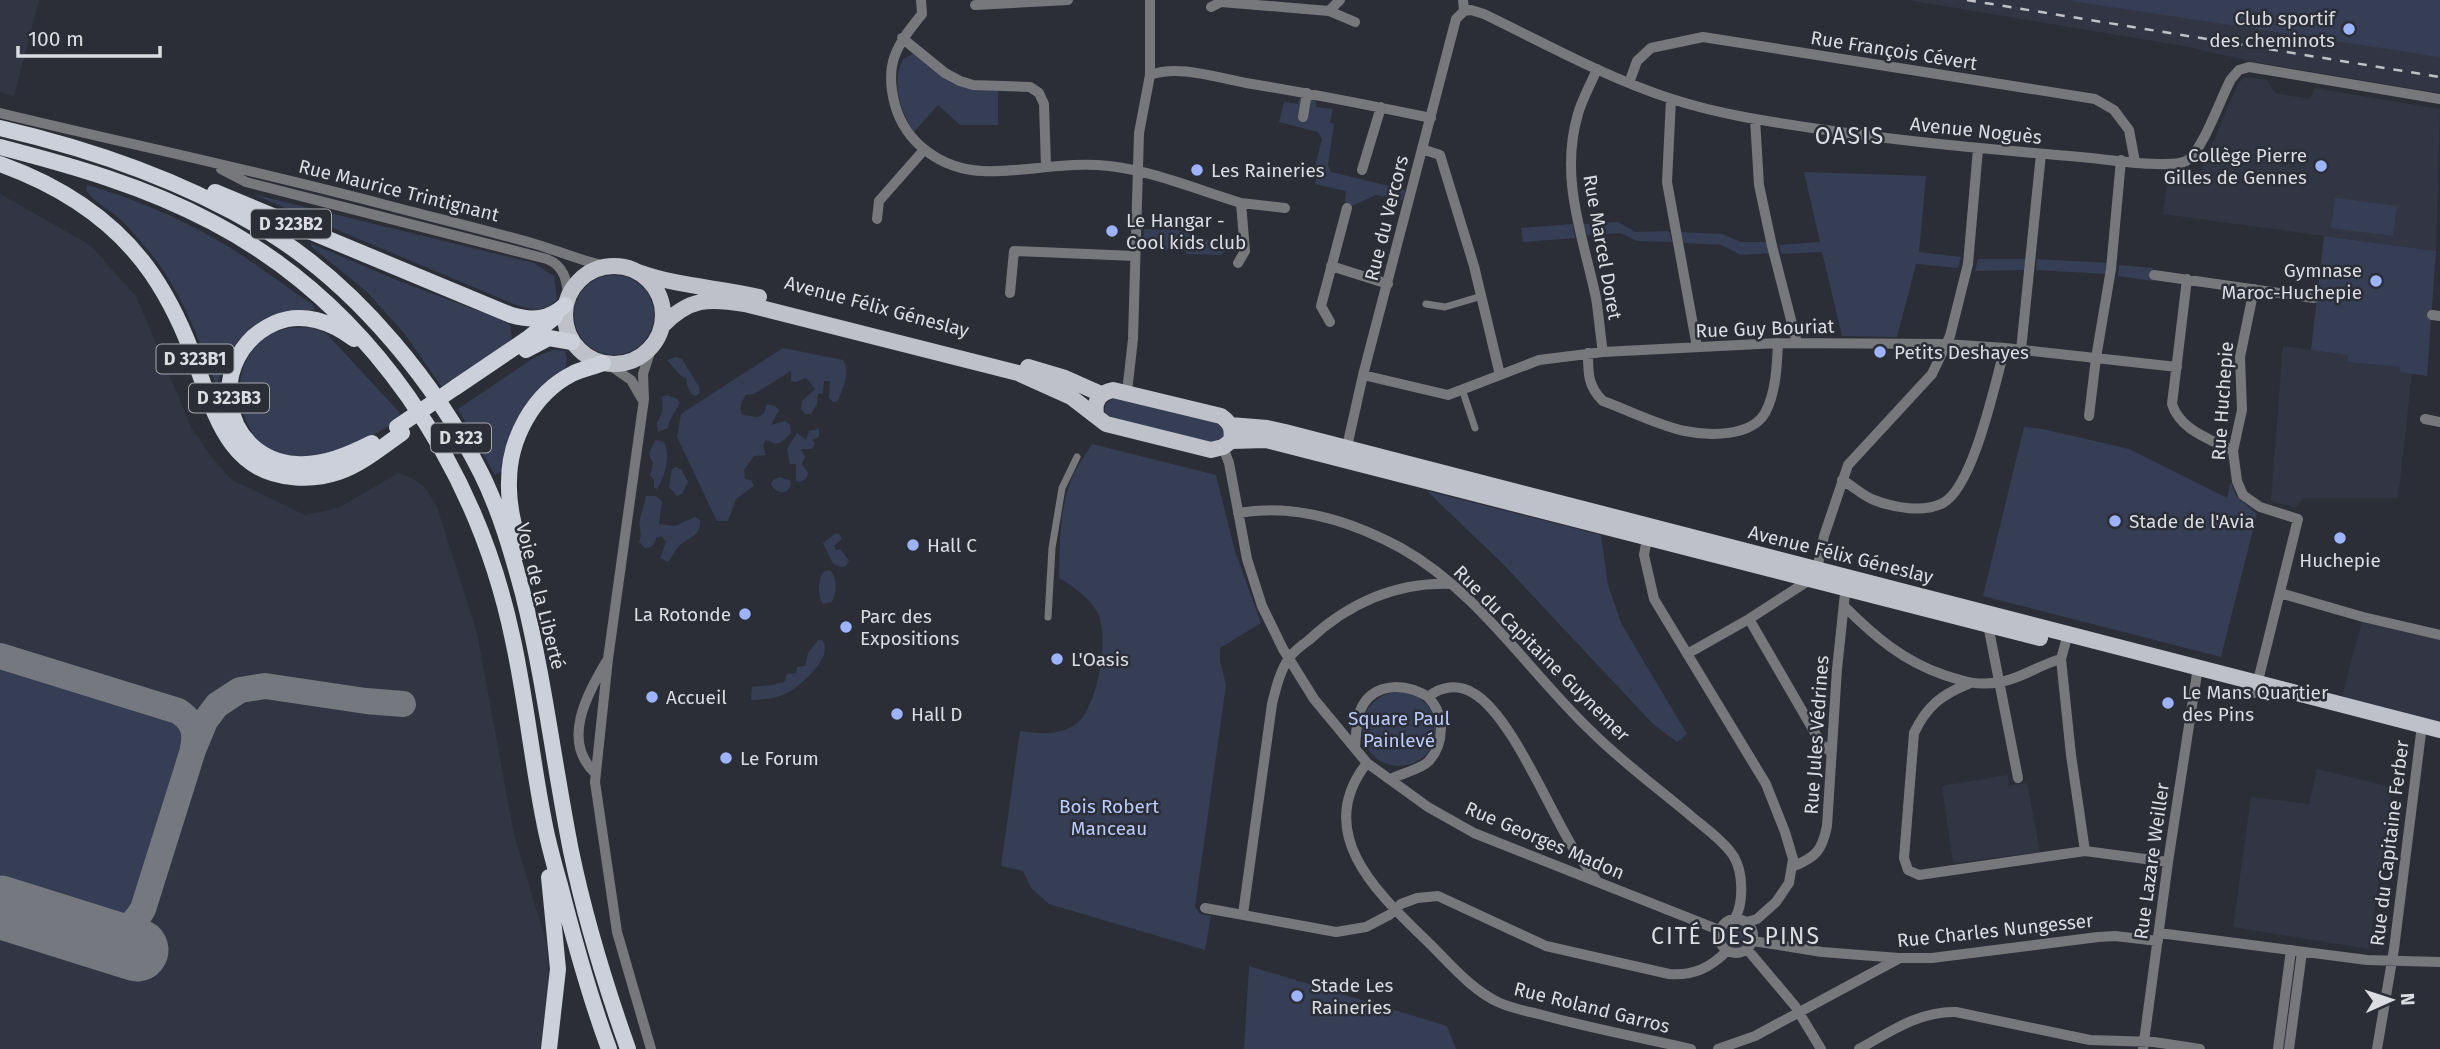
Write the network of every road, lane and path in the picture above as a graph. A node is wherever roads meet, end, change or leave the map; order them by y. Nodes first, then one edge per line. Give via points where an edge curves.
1 (921, 0) edge
2 (1068, 0) edge
3 (1150, 0) edge
4 (1340, 0) edge
5 (1454, 0) edge
6 (975, 5) dead end
7 (1464, 5) edge
8 (1211, 7) dead end
9 (1329, 11) junction
10 (1355, 22) dead end
11 (902, 38) junction
12 (1597, 69) junction
13 (1150, 75) junction
14 (1629, 83) junction
15 (1307, 93) junction
16 (1671, 99) junction
17 (2440, 99) edge
18 (1381, 107) junction
19 (0, 113) edge
20 (1303, 117) dead end
21 (1430, 118) junction
22 (1755, 119) junction
23 (5, 129) edge
24 (0, 147) edge
25 (1422, 149) junction
26 (1978, 149) junction
27 (923, 151) junction
28 (2040, 154) junction
29 (181, 157) junction
30 (2121, 160) junction
31 (2135, 162) junction
32 (0, 164) edge
33 (1046, 166) junction
34 (1362, 170) dead end
35 (1138, 171) junction
36 (1241, 203) junction
37 (1285, 208) dead end
38 (1347, 208) dead end
39 (877, 219) dead end
40 (1135, 256) junction
41 (1238, 263) dead end
42 (606, 266) junction
43 (1331, 266) junction
44 (638, 272) junction
45 (2154, 275) dead end
46 (2187, 279) junction
47 (1388, 284) junction
48 (2254, 289) junction
49 (1010, 293) dead end
50 (1482, 296) junction
51 (2314, 298) dead end
52 (567, 300) junction
53 (1426, 304) dead end
54 (1330, 322) dead end
55 (662, 326) junction
56 (572, 342) junction
57 (1778, 343) junction
58 (1797, 343) junction
59 (1946, 344) junction
60 (652, 346) junction
61 (1697, 347) junction
62 (2005, 348) junction
63 (2021, 350) junction
64 (1603, 352) junction
65 (1587, 353) junction
66 (2096, 358) junction
67 (379, 359) junction
68 (606, 363) junction
69 (2176, 367) junction
70 (1500, 374) junction
71 (1363, 375) junction
72 (1462, 389) junction
73 (458, 391) junction
74 (1127, 392) junction
75 (1101, 394) junction
76 (643, 407) junction
77 (1097, 415) junction
78 (2089, 416) dead end
79 (2425, 419) dead end
80 (2440, 422) edge
81 (1475, 428) dead end
82 (400, 430) junction
83 (1228, 438) junction
84 (2233, 451) junction
85 (1345, 454) junction
86 (1077, 457) dead end
87 (1842, 480) junction
88 (1238, 513) junction
89 (1648, 531) junction
90 (1814, 574) junction
91 (1846, 582) junction
92 (1451, 584) junction
93 (2280, 593) junction
94 (1844, 606) junction
95 (1048, 617) dead end
96 (1749, 619) junction
97 (1990, 620) junction
98 (2440, 635) edge
99 (2065, 646) junction
100 (1687, 654) junction
101 (608, 659) junction
102 (1289, 659) junction
103 (2197, 673) junction
104 (1998, 683) junction
105 (1968, 684) junction
106 (2256, 688) junction
107 (544, 696) junction
108 (1428, 697) junction
109 (581, 710) junction
110 (604, 714) junction
111 (2434, 731) edge
112 (1355, 748) junction
113 (1830, 752) junction
114 (1367, 763) junction
115 (595, 773) junction
116 (2018, 778) dead end
117 (1391, 779) junction
118 (544, 822) junction
119 (2085, 851) junction
120 (2168, 862) junction
121 (1792, 867) junction
122 (1599, 883) junction
123 (1205, 908) dead end
124 (1395, 910) junction
125 (1243, 914) junction
126 (1735, 918) junction
127 (1747, 922) junction
128 (1720, 930) junction
129 (2159, 937) junction
130 (1750, 945) junction
131 (1727, 951) junction
132 (2296, 951) junction
133 (1899, 958) junction
134 (2392, 960) junction
135 (2440, 962) edge
136 (1801, 1013) junction
137 (2144, 1046) edge
138 (549, 1049) edge
139 (609, 1049) edge
140 (628, 1049) edge
141 (651, 1049) edge
142 (1691, 1049) edge
143 (1718, 1049) edge
144 (1821, 1049) edge
145 (1859, 1049) edge
146 (2200, 1049) edge
147 (2278, 1049) edge
148 (2289, 1049) edge
149 (2377, 1049) edge

1 - 11 street via 922,14
2 - 6 street
3 - 13 street
4 - 9 street
5 - 7 street
7 - 12 street, Avenue Noguès
7 - 21 street, Rue du Vercors via 1456,19
8 - 9 street via 1221,2
9 - 10 street
11 - 27 street via 889,82 900,121
11 - 33 street via 960,81 1030,87 1039,93 1044,104
12 - 14 street, Avenue Noguès
12 - 64 street, Rue Marcel Doret via 1578,113 1570,187 1596,299
13 - 15 street via 1184,72
13 - 35 street via 1139,133
14 - 16 street, Avenue Noguès
14 - 31 street, Rue François Cévert via 1637,61 1651,48 1703,37 2095,99 2115,110 2129,130
15 - 18 street
15 - 20 street
16 - 22 street, Avenue Noguès
16 - 61 street via 1667,183
17 - 31 street, Avenue Noguès via 2249,66 2231,79 2196,152 2184,162
18 - 21 street
18 - 34 street
19 - 29 street, Rue Maurice Trintignant
21 - 25 street, Rue du Vercors
22 - 26 street, Avenue Noguès
22 - 58 street via 1759,184
23 - 52 highway, D 323B2 via 63,139 166,172 511,315 538,319 555,313
23 - 107 highway, Voie de la Liberté / D 323 via 143,172 230,210 294,250 362,309 414,369 482,474 523,594
24 - 67 highway, Voie de la Liberté / D 323 via 92,171 151,193 251,244 321,298
25 - 47 street, Rue du Vercors
25 - 50 street via 1440,155
26 - 28 street, Avenue Noguès
26 - 59 street via 1968,264
27 - 33 street via 954,166 982,171
27 - 39 street via 880,201
28 - 30 street, Avenue Noguès
28 - 63 street
29 - 42 street, Rue Maurice Trintignant via 330,190
29 - 52 street, Rue Maurice Trintignant via 223,169 246,182 547,259 563,273
30 - 31 street, Avenue Noguès
30 - 66 street
32 - 82 highway, D 323B1 via 68,195 133,249 174,310 217,419 246,460 284,477 326,475 360,461
33 - 35 street via 1085,163
35 - 36 street
35 - 40 street
36 - 37 street
36 - 41 street via 1245,251
38 - 43 street
40 - 49 street via 1014,251
40 - 74 street
42 - 44 main road
42 - 52 main road via 577,282
43 - 47 street
43 - 54 street via 1321,306
44 - 55 main road via 659,295
44 - 75 main road, Avenue Félix Géneslay via 840,317 1054,374
45 - 46 street
46 - 48 street
46 - 69 street
47 - 71 street, Rue du Vercors
48 - 51 street
48 - 84 street, Rue Huchepie via 2241,357 2242,410
50 - 53 street via 1444,307
50 - 70 street
52 - 56 main road via 564,318
52 - 73 highway via 555,318
55 - 60 main road
55 - 77 main road, Avenue Félix Géneslay via 693,303 745,304 1018,373 1057,389
56 - 68 main road via 591,359
56 - 73 highway via 557,338 541,341
57 - 58 street, Rue Guy Bouriat
57 - 61 street, Rue Guy Bouriat
57 - 65 street via 1775,381 1765,413 1752,427 1723,433 1685,431 1603,401 1593,392
58 - 59 street, Rue Guy Bouriat
59 - 62 street, Rue Guy Bouriat
59 - 87 street via 1932,374 1861,449
60 - 68 main road via 624,363
60 - 76 street via 643,374
61 - 64 street, Rue Guy Bouriat
62 - 63 street, Rue Guy Bouriat
62 - 87 street via 1960,487 1943,503 1913,510 1874,500
63 - 66 street, Rue Guy Bouriat
64 - 65 street, Rue Guy Bouriat
65 - 70 street, Rue Guy Bouriat via 1539,360
66 - 69 street, Rue Guy Bouriat
66 - 78 street
67 - 82 highway, D 323B3 via 331,324 302,317 281,320 253,336 236,357 229,383 230,405 239,429 254,447 293,464 317,464 344,456
67 - 118 highway, Voie de la Liberté / D 323 via 444,453 487,546 513,641
68 - 76 street via 632,380
68 - 107 highway via 571,374 537,404 521,429 510,468 509,498 539,637
69 - 84 street via 2172,404 2176,416 2185,426
70 - 72 street, Rue Guy Bouriat
71 - 72 street, Rue Guy Bouriat via 1448,395
71 - 85 street, Rue du Vercors
72 - 81 street
73 - 82 highway, bridge
74 - 75 main road
74 - 83 main road via 1221,416
75 - 77 main road
76 - 101 street
77 - 83 main road, Avenue Félix Géneslay via 1106,424 1211,450
79 - 80 street
83 - 85 main road, Avenue Félix Géneslay via 1267,428
83 - 88 street
84 - 93 street, Rue Huchepie via 2243,495 2260,507 2298,519
85 - 89 main road, Avenue Félix Géneslay
86 - 95 street via 1062,488
87 - 90 street
88 - 92 street, Rue du Capitaine Guynemer via 1279,509 1339,521 1400,548
88 - 102 street via 1262,606
89 - 90 main road, Avenue Félix Géneslay
89 - 100 street via 1644,555 1654,599
90 - 91 main road, Avenue Félix Géneslay
90 - 96 street
91 - 94 street, Rue Jules Védrines
91 - 97 main road, Avenue Félix Géneslay
92 - 102 street via 1410,585 1368,598 1325,625
92 - 126 street, Rue du Capitaine Guynemer via 1591,732 1711,832 1735,858 1742,889
93 - 98 street
93 - 106 street, Rue Huchepie
94 - 105 street via 1905,659
94 - 113 street, Rue Jules Védrines
96 - 100 street
96 - 113 street
97 - 99 main road, Avenue Félix Géneslay
97 - 104 street
99 - 103 main road, Avenue Félix Géneslay
99 - 104 street
99 - 119 street via 2071,755
100 - 121 street via 1766,784 1785,832
101 - 109 street
101 - 110 street
102 - 112 street via 1314,699
102 - 125 street via 1272,704
103 - 106 main road, Avenue Félix Géneslay
103 - 120 street, Rue Lazare Weiller
104 - 105 street
104 - 116 street
105 - 119 street via 1937,700 1914,733 1904,858 1908,870 1919,875
106 - 111 main road, Avenue Félix Géneslay
107 - 140 highway, Voie de la Liberté / D 323 via 581,894
108 - 112 street via 1395,687 1371,695 1360,711
108 - 117 street via 1441,722 1437,749 1420,768
108 - 122 street via 1443,688 1464,689 1488,707 1524,757 1575,850
109 - 110 street via 590,716
109 - 115 street via 582,755
110 - 115 street
111 - 134 street, Rue du Capitaine Ferber
112 - 114 street
113 - 121 street, Rue Jules Védrines via 1823,845 1811,858
114 - 117 street, Rue Georges Madon
114 - 124 street, Rue Roland Garros via 1351,790 1346,810 1348,831 1368,880
115 - 141 street via 617,932
117 - 122 street, Rue Georges Madon via 1474,833
118 - 138 highway via 558,969
118 - 139 highway, Voie de la Liberté / D 323
119 - 120 street
120 - 129 street, Rue Lazare Weiller
121 - 127 street via 1789,883 1776,902
122 - 128 street, Rue Georges Madon
123 - 125 street
124 - 125 street via 1366,927 1336,932
124 - 131 street via 1418,898 1438,897 1546,946 1684,976 1701,971
124 - 142 street, Rue Roland Garros via 1474,987 1500,1003
126 - 127 street
126 - 128 street
127 - 130 street via 1753,932
128 - 131 street via 1719,940
129 - 132 street, Rue Charles Nungesser
129 - 133 street, Rue Charles Nungesser via 2098,937
129 - 137 street, Rue Lazare Weiller
130 - 131 street via 1741,953
130 - 133 street, Rue Charles Nungesser
130 - 136 street
132 - 134 street, Rue Charles Nungesser
132 - 147 street
132 - 148 street
133 - 136 street
134 - 135 street, Rue Charles Nungesser
134 - 149 street, Rue du Capitaine Ferber
136 - 143 street
136 - 144 street
137 - 145 street via 1937,1012
137 - 146 street

